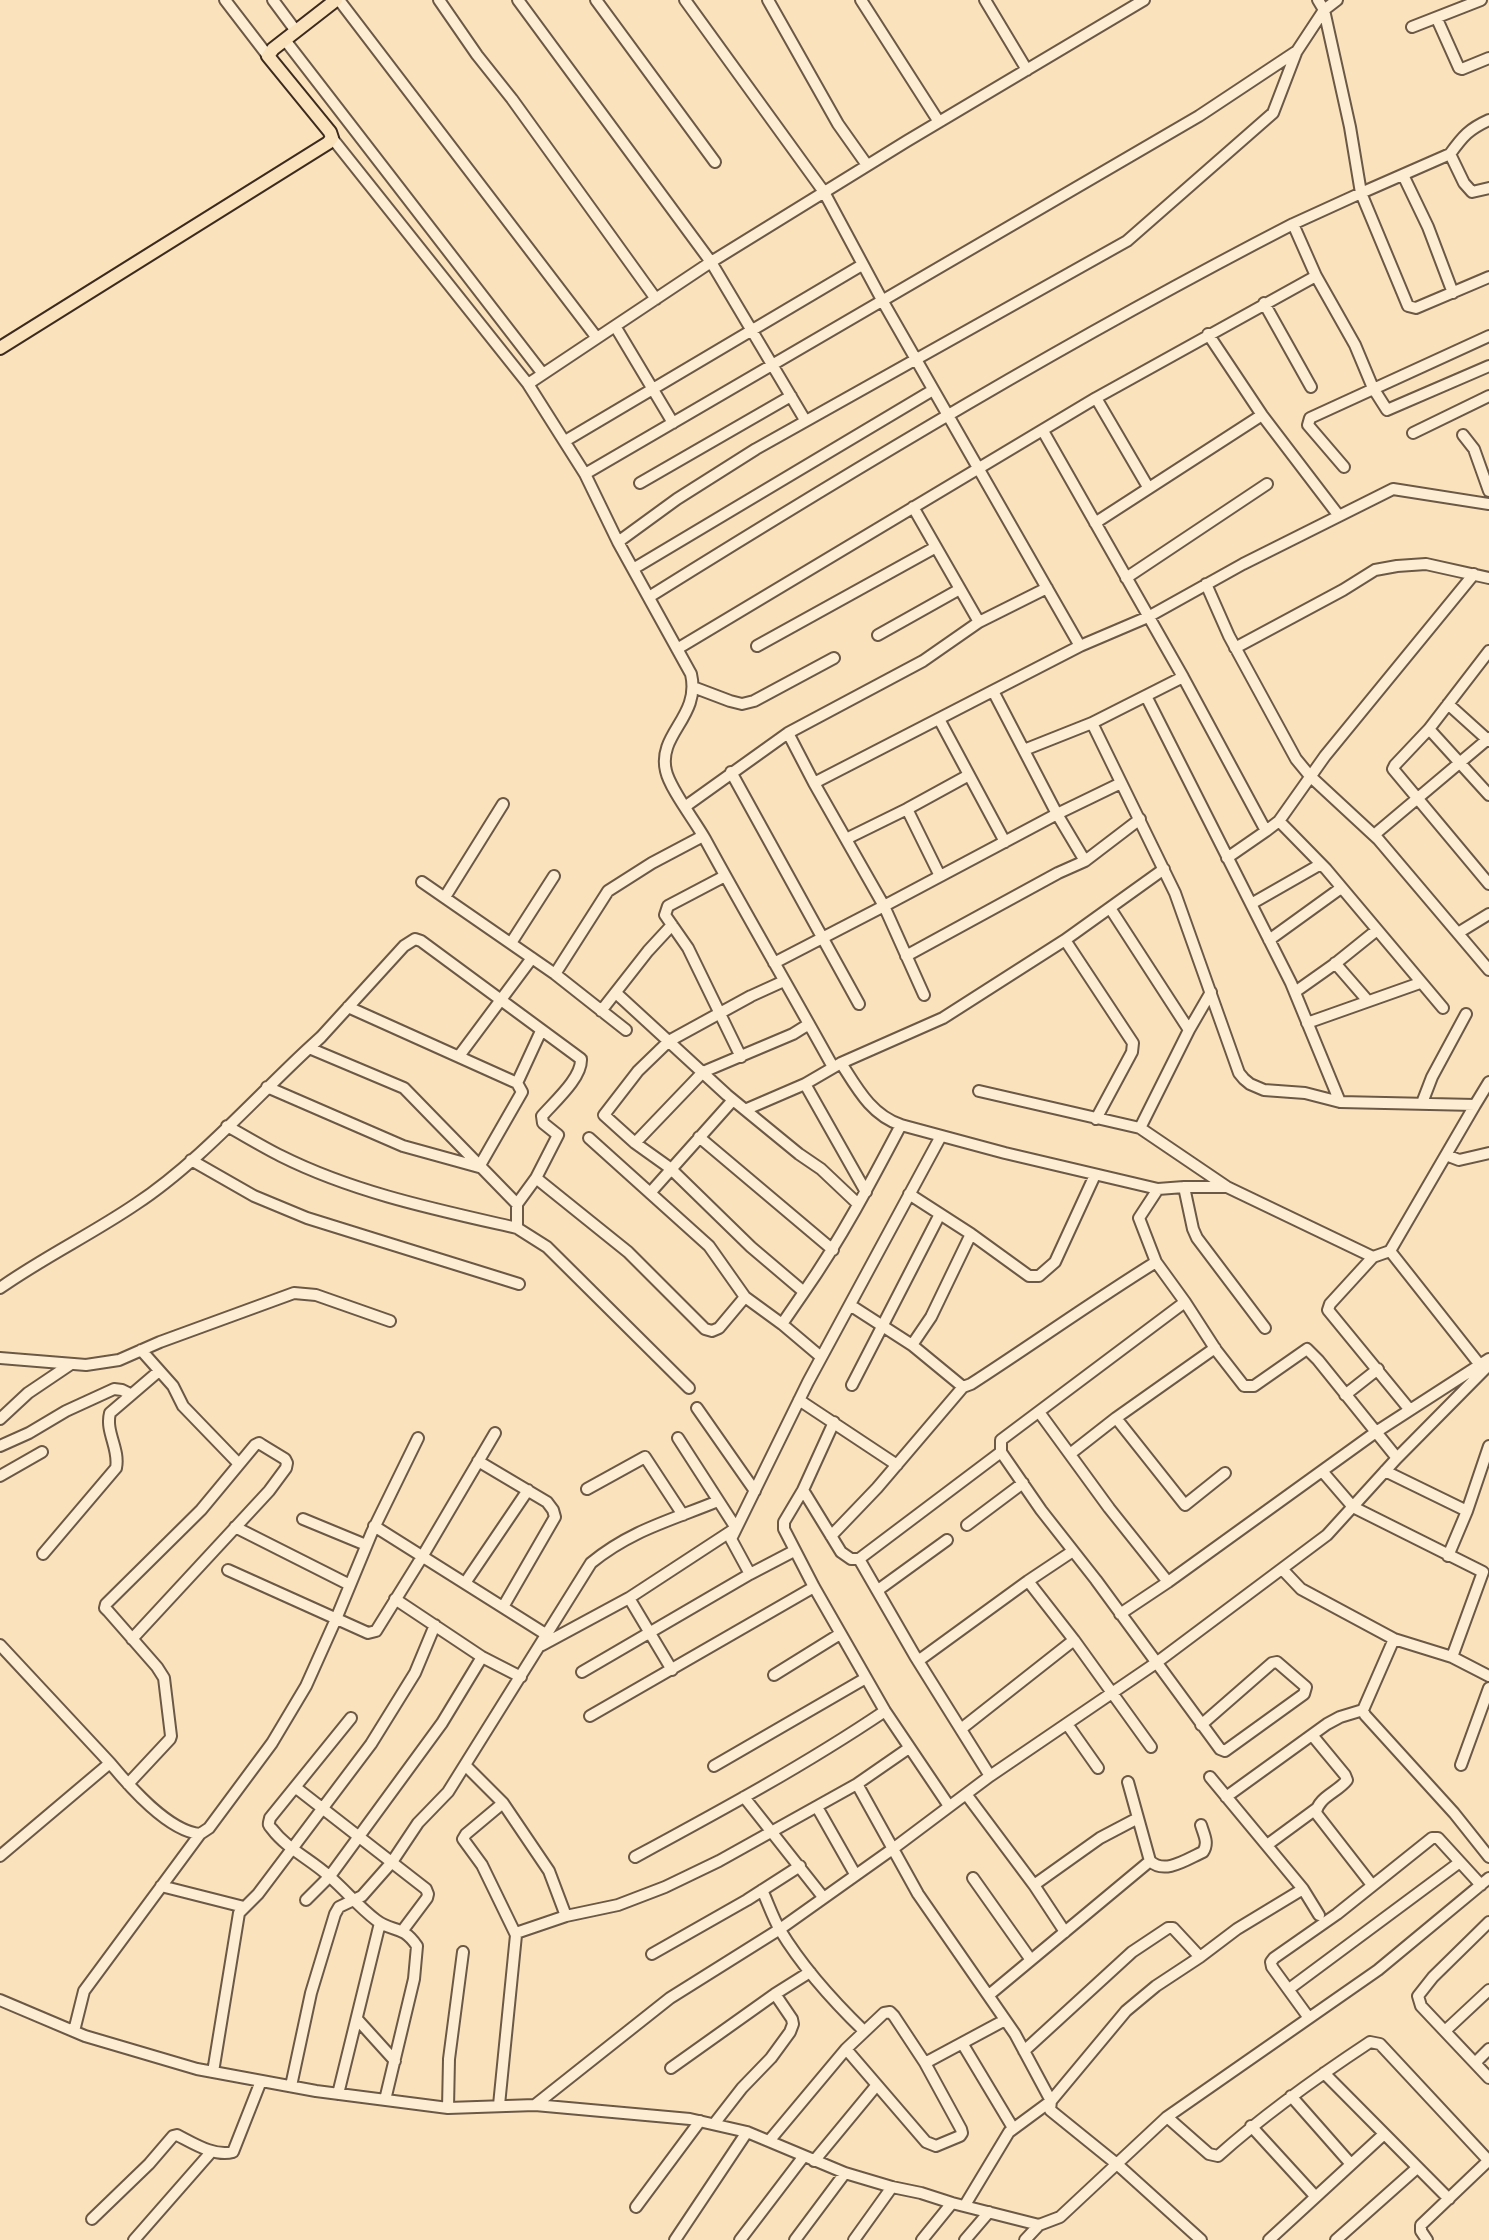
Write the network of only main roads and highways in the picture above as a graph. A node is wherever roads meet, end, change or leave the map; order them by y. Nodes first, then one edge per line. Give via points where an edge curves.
1 (338, 0) edge
2 (0, 348) edge

1 - 2 main road via 268,56 330,132 328,143

